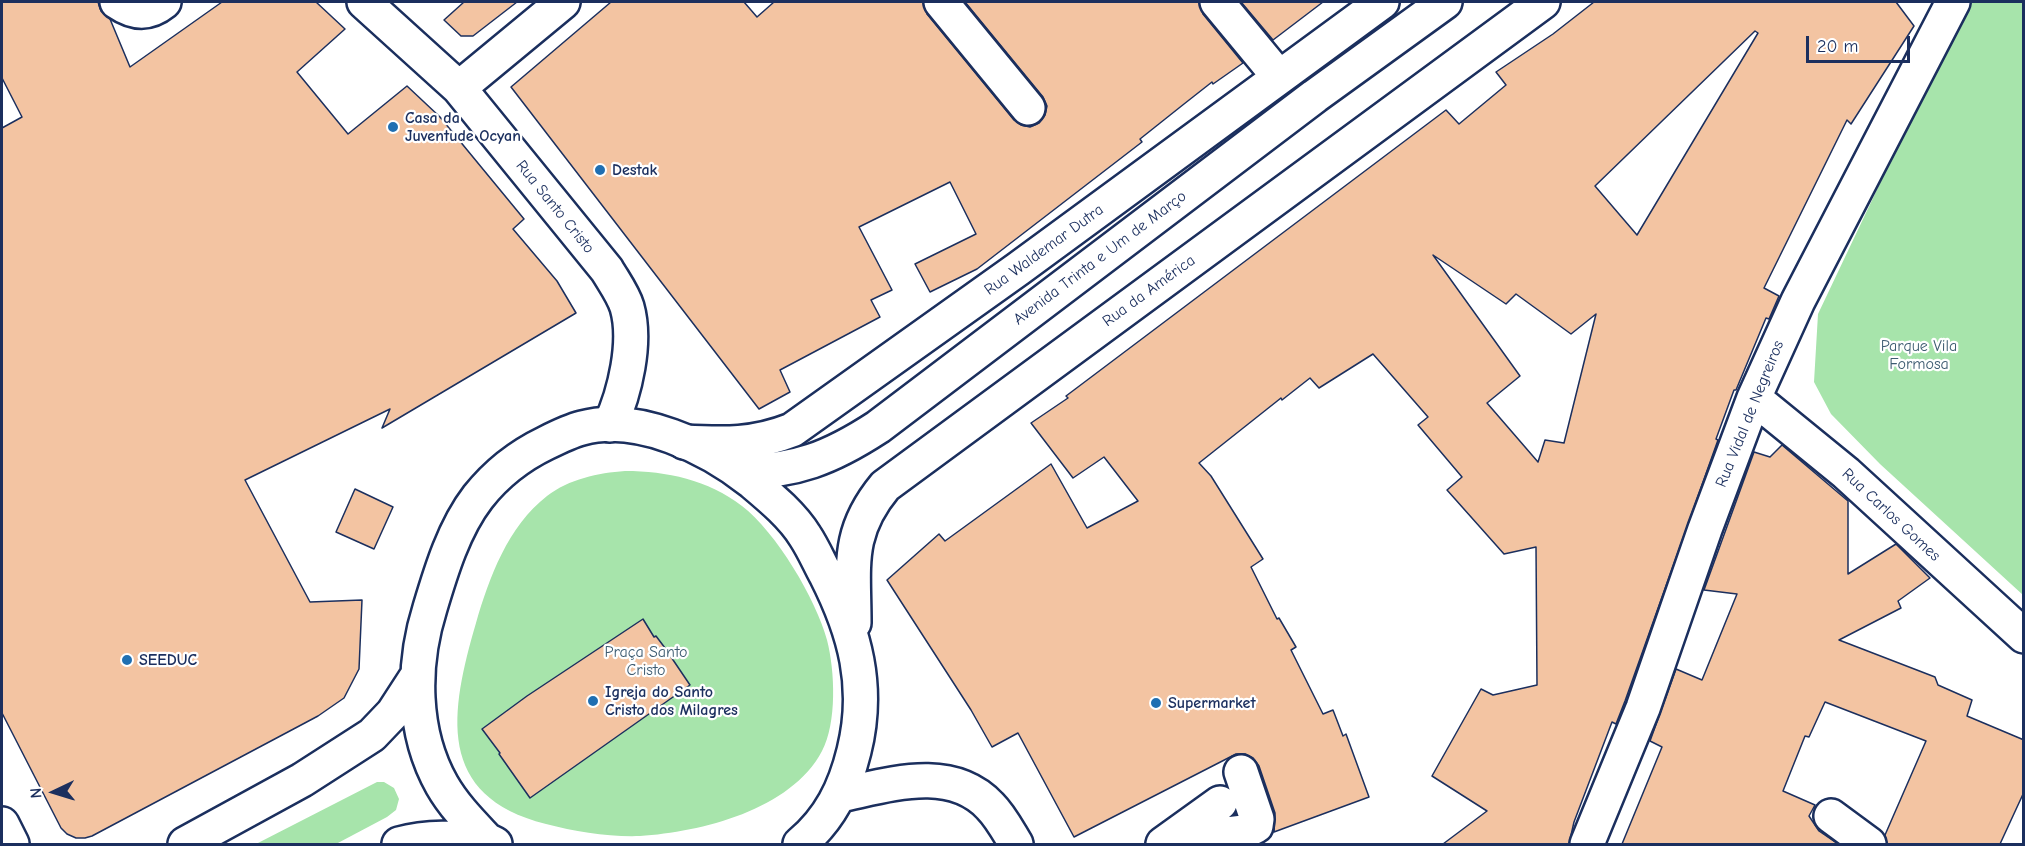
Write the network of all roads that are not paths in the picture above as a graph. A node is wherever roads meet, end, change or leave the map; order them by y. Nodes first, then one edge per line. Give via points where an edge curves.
1 (117, 2) edge
2 (164, 2) edge
3 (364, 2) edge
4 (563, 2) edge
5 (941, 2) edge
6 (1217, 2) edge
7 (1445, 2) edge
8 (1543, 2) edge
9 (1953, 2) edge
10 (1368, 6) edge
11 (1279, 77) junction
12 (459, 88) junction
13 (1028, 108) dead end
14 (1754, 398) junction
15 (610, 425) junction
16 (684, 442) junction
17 (738, 471) junction
18 (2024, 636) edge
19 (854, 640) junction
20 (417, 675) junction
21 (1241, 772) dead end
22 (840, 795) junction
23 (1220, 802) dead end
24 (1831, 816) dead end
25 (2, 825) edge
26 (491, 842) edge
27 (12, 844) edge
28 (185, 844) edge
29 (399, 844) edge
30 (800, 844) edge
31 (1016, 844) edge
32 (1163, 844) edge
33 (1206, 844) edge
34 (1587, 844) edge
35 (1869, 844) edge

1 - 2 main road via 138,11 149,11
3 - 12 main road, Rua Santo Cristo
4 - 12 main road
5 - 13 main road
6 - 11 main road
7 - 17 main road, Avenida Trinta e Um de Março via 871,431 843,449 801,465 762,472
8 - 19 main road, Rua da América via 885,486 865,514 856,541
9 - 14 main road, Rua Vidal de Negreiros via 1798,301
10 - 11 main road, Rua Waldemar Dutra
11 - 16 main road, Rua Waldemar Dutra via 792,430 756,442
12 - 15 main road, Rua Santo Cristo via 607,270 624,300 630,328 629,350 624,388
14 - 18 main road, Rua Carlos Gomes via 1846,473
14 - 34 main road, Rua Vidal de Negreiros via 1643,708
15 - 16 main road via 644,428
15 - 20 main road via 583,428 523,454 478,497 458,531 440,577 422,636
16 - 17 main road
17 - 19 main road via 805,535 835,592
19 - 22 main road via 861,712
20 - 26 main road via 422,725 437,774 452,801
20 - 28 main road via 393,713 372,735 302,780
21 - 33 main road via 1256,826 1219,835
22 - 30 main road
22 - 31 main road via 910,782 960,785 991,807
23 - 32 main road
24 - 35 main road
25 - 27 main road
26 - 29 main road via 443,838

